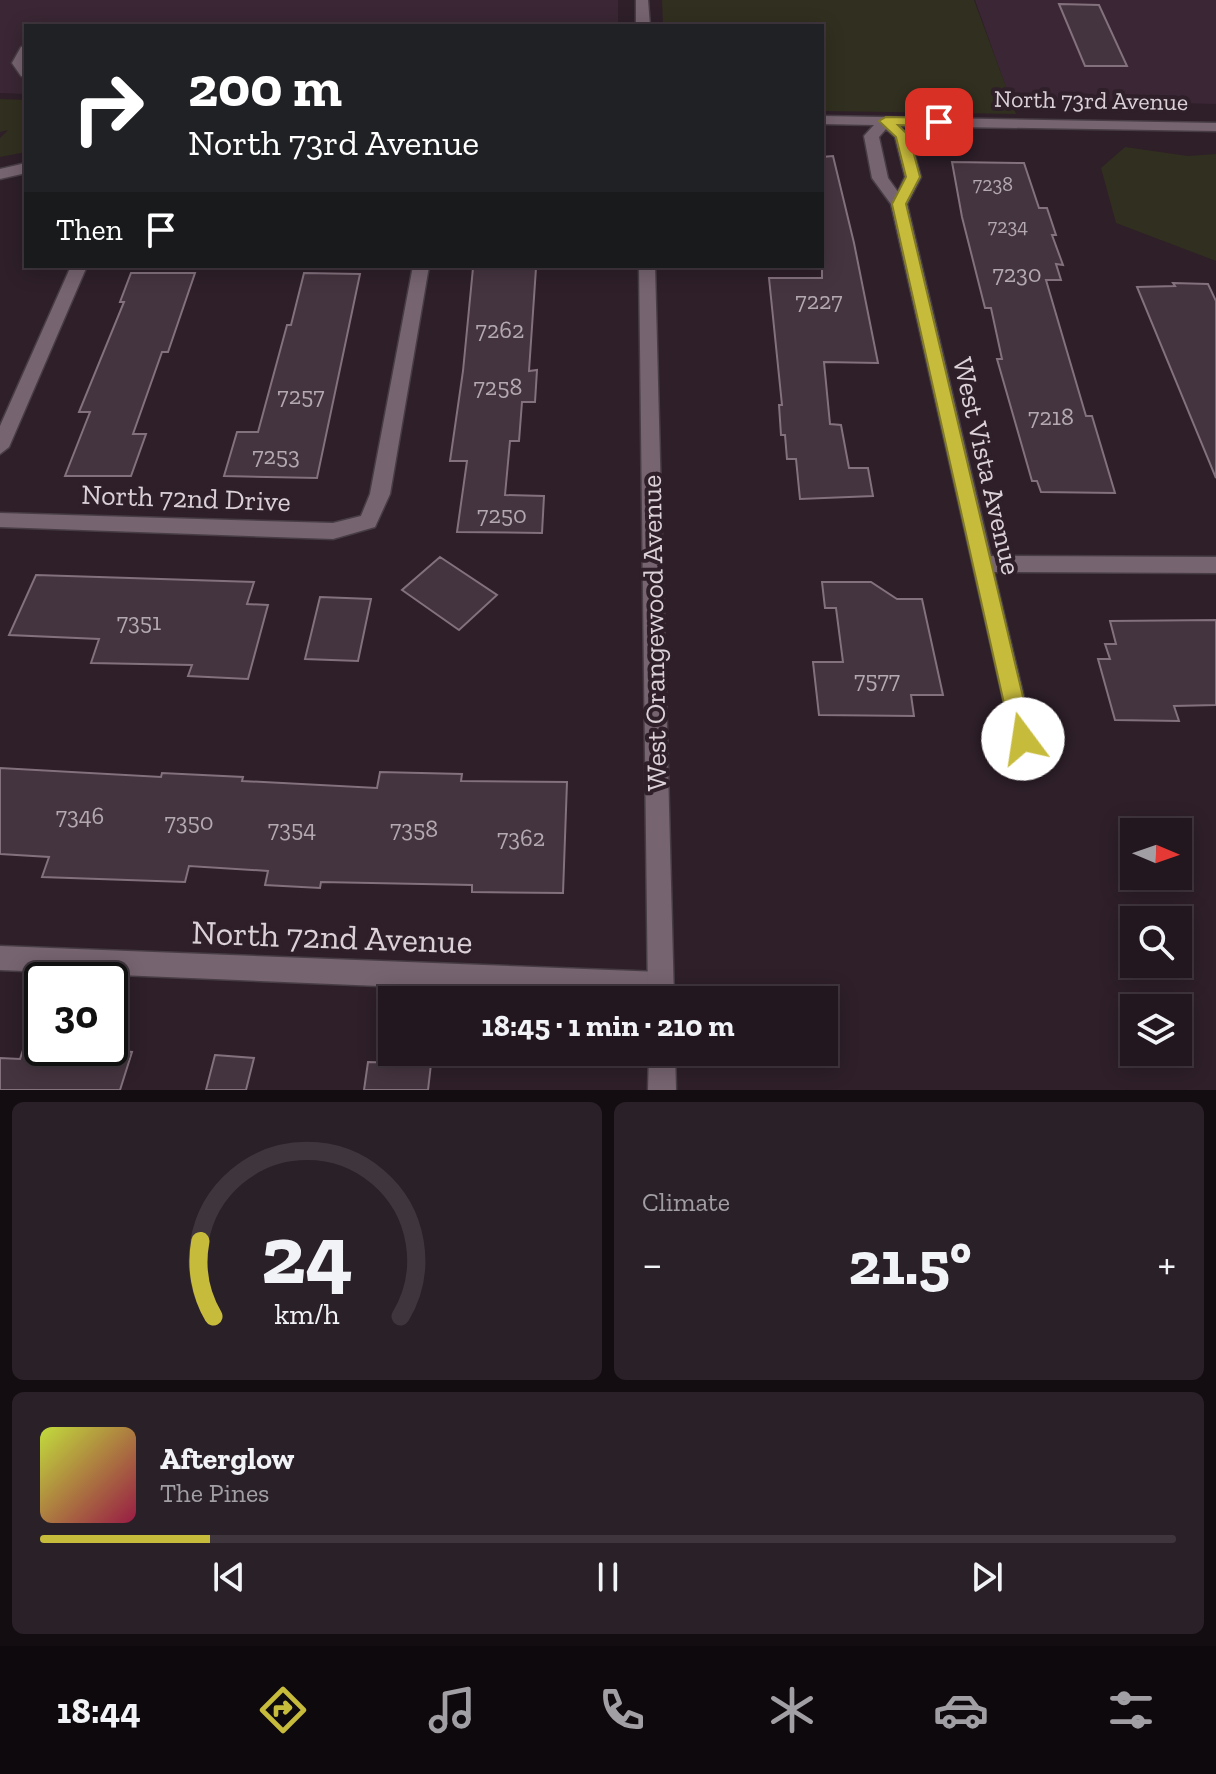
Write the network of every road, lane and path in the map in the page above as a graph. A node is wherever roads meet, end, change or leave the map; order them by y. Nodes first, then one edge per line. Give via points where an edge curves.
1 (642, 0) edge
2 (643, 24) edge
3 (824, 120) edge
4 (886, 121) junction
5 (1216, 127) edge
6 (24, 168) edge
7 (0, 174) edge
8 (899, 204) junction
9 (78, 268) edge
10 (421, 268) edge
11 (647, 268) edge
12 (0, 447) edge
13 (0, 520) edge
14 (980, 564) junction
15 (1216, 565) edge
16 (1023, 739) dead end
17 (0, 958) edge
18 (544, 986) edge
19 (661, 986) edge
20 (662, 1066) edge
21 (662, 1090) edge

1 - 2 street
3 - 4 street, North 73rd Avenue
4 - 5 street, North 73rd Avenue
4 - 8 street via 902,136 913,177
4 - 8 street, West Vista Avenue via 871,136 880,178
6 - 7 street
8 - 14 street, West Vista Avenue
9 - 12 street
10 - 13 street, North 72nd Drive via 380,494 368,522 333,531
11 - 19 street, West Orangewood Avenue
14 - 15 street
14 - 16 street, West Vista Avenue
17 - 18 street, North 72nd Avenue
20 - 21 street

